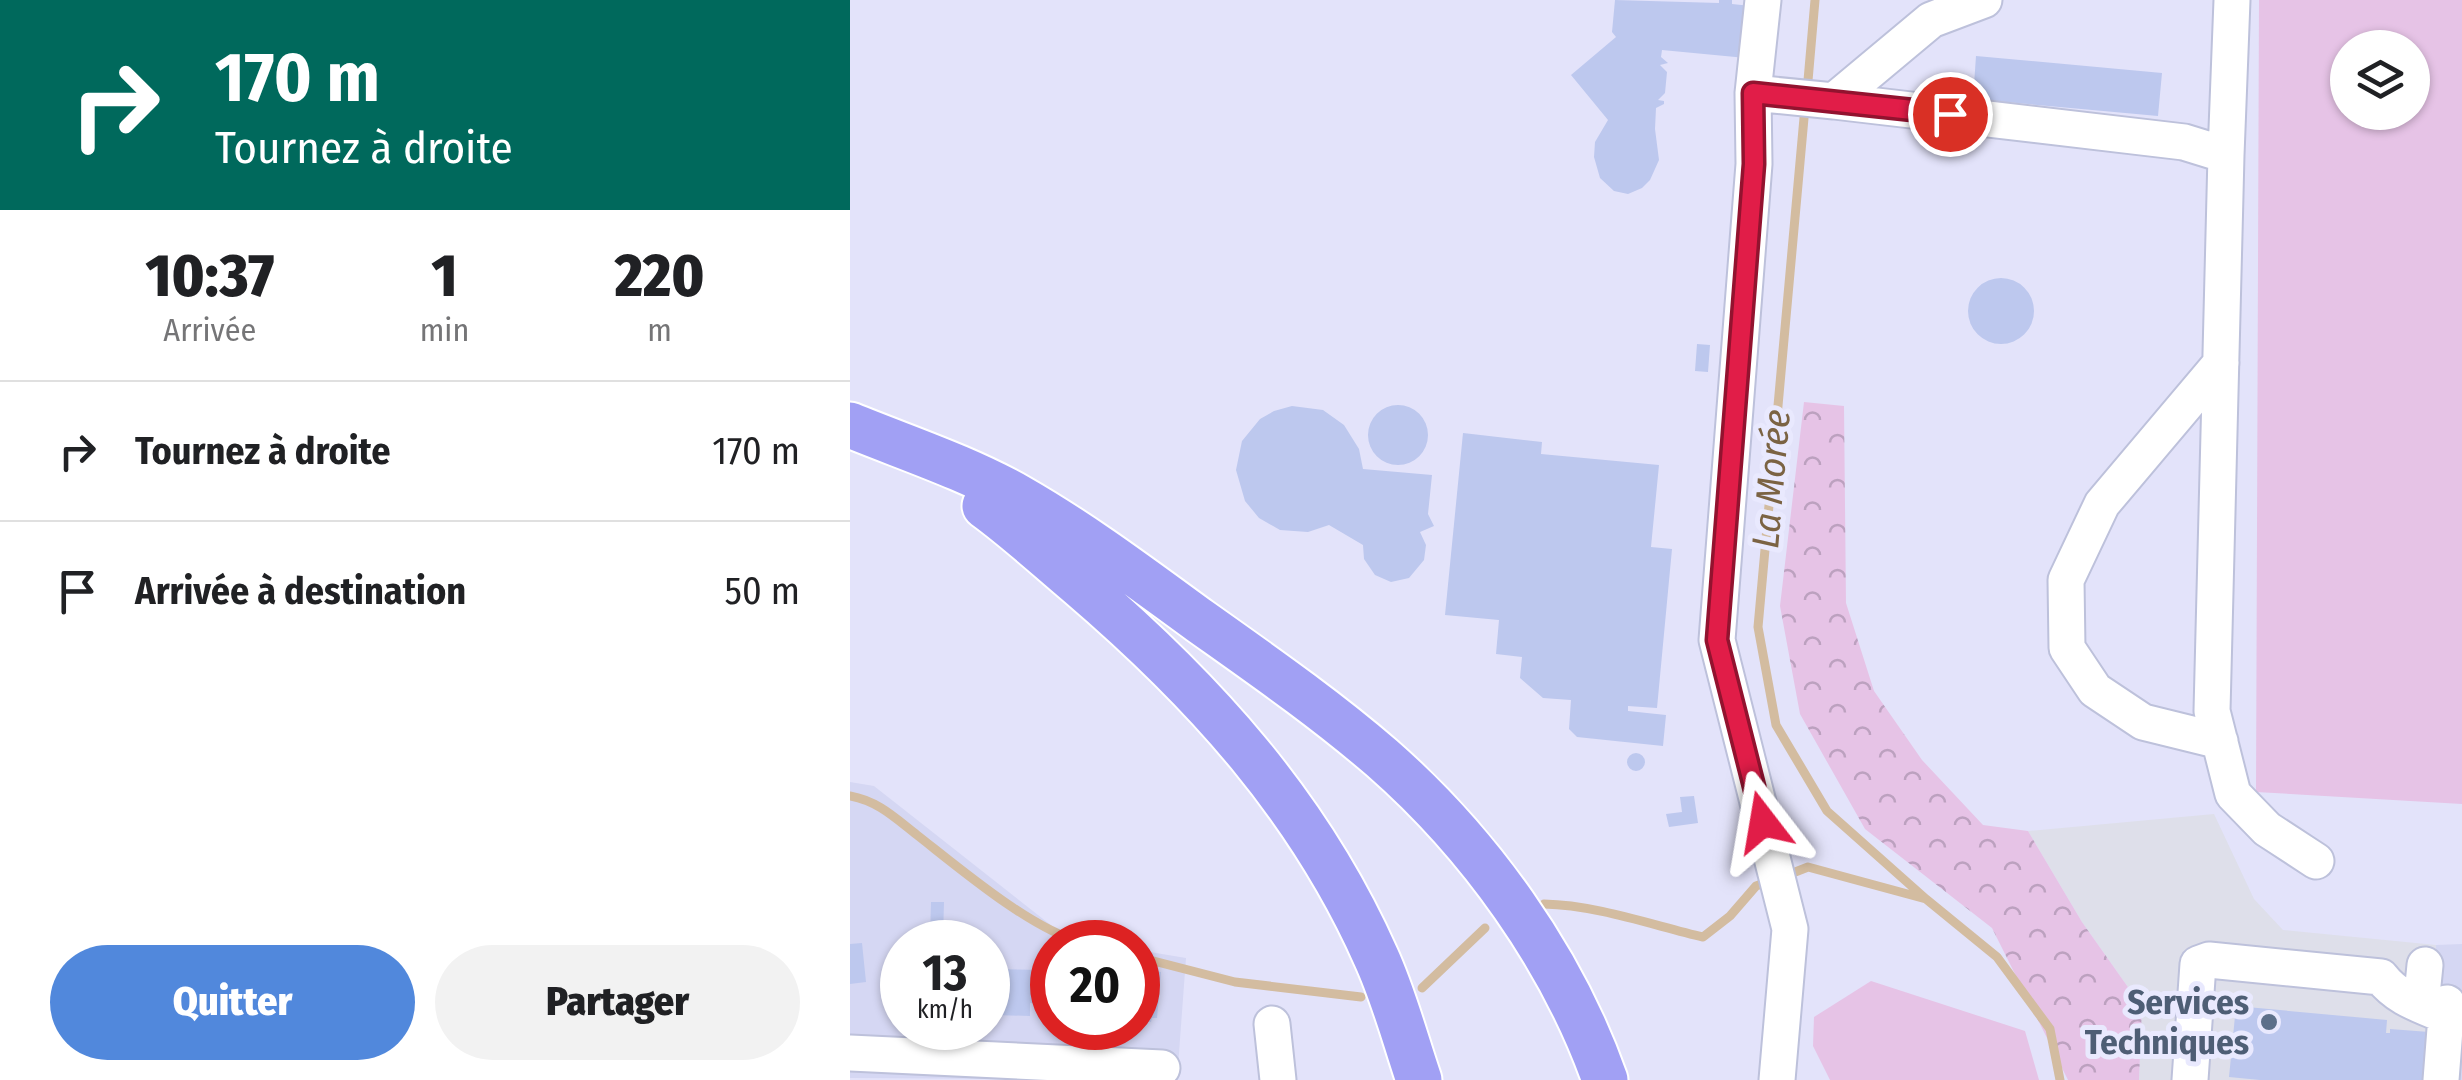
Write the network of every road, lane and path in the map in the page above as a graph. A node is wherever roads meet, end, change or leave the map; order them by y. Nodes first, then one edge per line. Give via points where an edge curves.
1 (1763, 0) edge
2 (1984, 0) edge
3 (2232, 0) edge
4 (1753, 93) junction
5 (1834, 101) junction
6 (2226, 155) junction
7 (2221, 363) junction
8 (867, 432) edge
9 (2220, 741) junction
10 (2316, 861) dead end
11 (2425, 965) dead end
12 (2438, 1008) junction
13 (1272, 1024) dead end
14 (850, 1052) edge
15 (1162, 1068) dead end
16 (1278, 1080) edge
17 (1419, 1080) edge
18 (1604, 1080) edge
19 (1777, 1080) edge
20 (2190, 1080) edge
21 (2441, 1080) edge

1 - 4 street
2 - 5 street via 1931,20
3 - 6 street
4 - 5 street
4 - 19 street via 1754,164 1717,640 1790,928
5 - 6 street via 2184,142
6 - 7 street
7 - 9 street via 2212,711
7 - 9 street via 2102,504 2066,580 2066,648 2095,690 2142,722
8 - 17 main road via 1004,520 1222,720 1282,792 1343,890 1377,960
8 - 18 main road via 1018,497 1276,674 1384,760 1490,872 1582,1022
9 - 10 street via 2233,794 2267,830
11 - 12 street
12 - 20 street via 2392,991 2380,977 2210,960 2198,964
12 - 21 street
13 - 16 street
14 - 15 street

